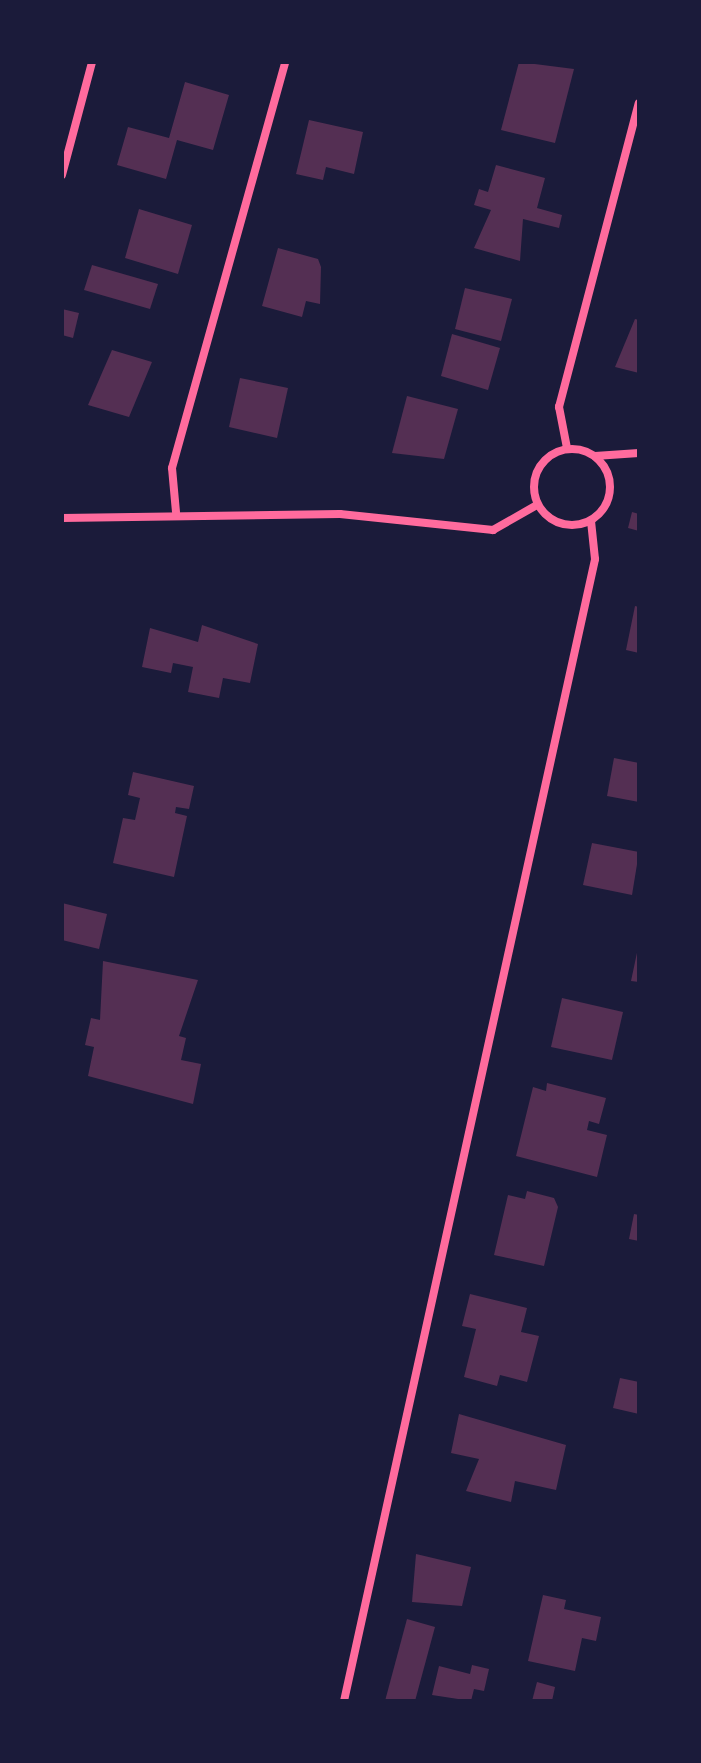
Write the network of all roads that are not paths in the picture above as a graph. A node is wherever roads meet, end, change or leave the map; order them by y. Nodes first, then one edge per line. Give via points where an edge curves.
1 (92, 62) edge
2 (285, 62) edge
3 (639, 103) edge
4 (62, 175) edge
5 (567, 448) junction
6 (639, 453) edge
7 (595, 456) junction
8 (537, 505) junction
9 (176, 512) junction
10 (62, 518) edge
11 (591, 521) junction
12 (344, 1701) edge

1 - 4 street
2 - 9 street via 172,468
3 - 5 street via 559,407
5 - 7 street
5 - 8 street via 535,475
6 - 7 street
7 - 11 street via 605,467 610,498
8 - 9 street via 493,530 340,514
8 - 11 street via 560,524
9 - 10 street
11 - 12 street via 595,559

